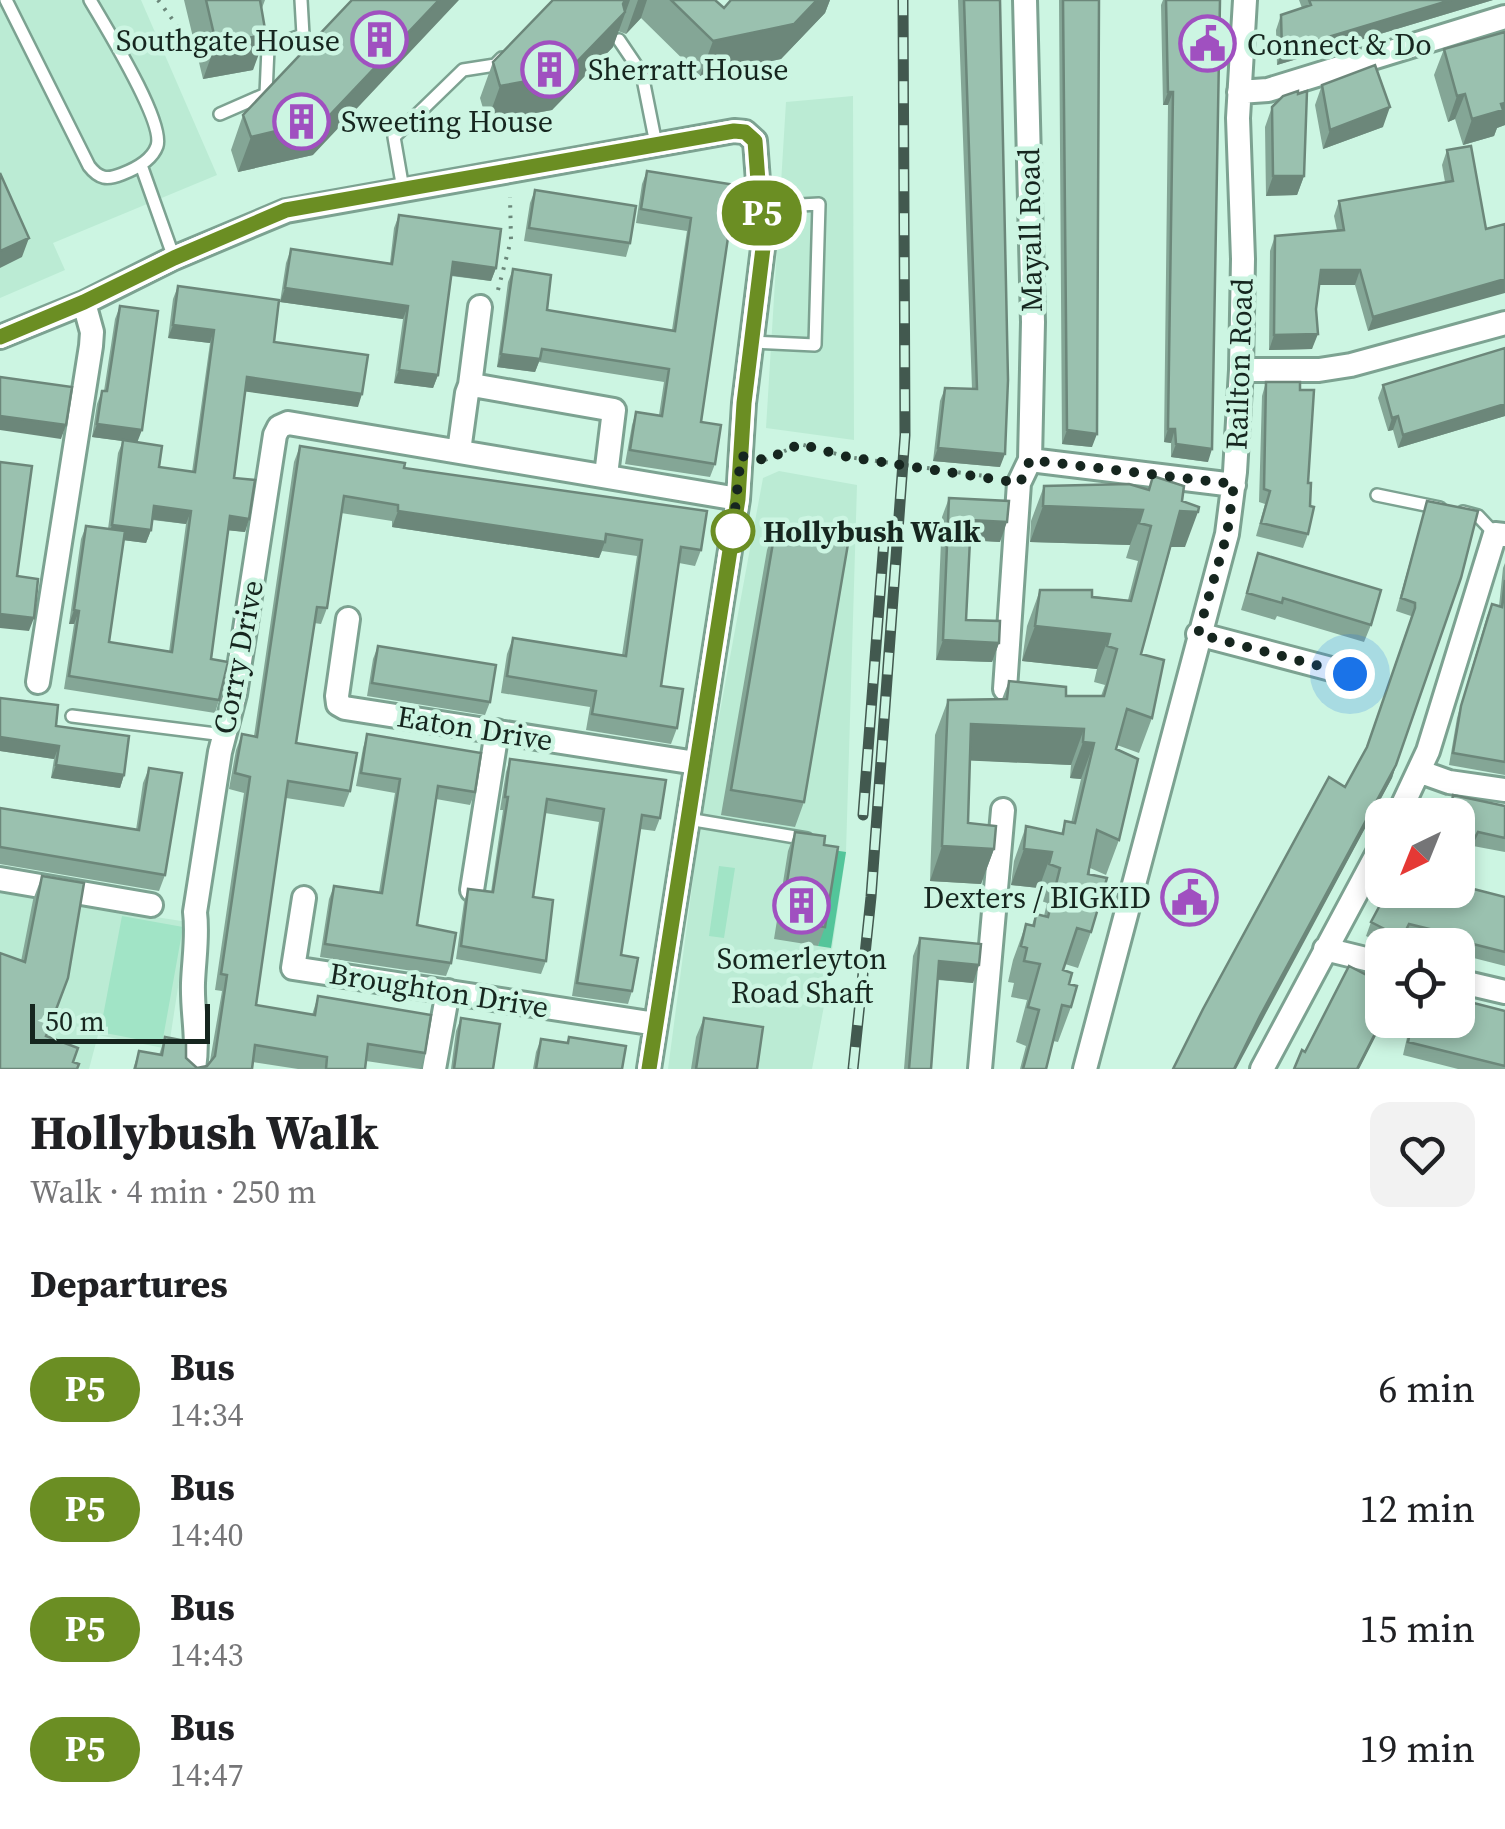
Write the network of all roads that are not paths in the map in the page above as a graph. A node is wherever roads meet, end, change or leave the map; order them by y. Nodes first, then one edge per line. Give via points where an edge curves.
1 (6, 0) edge
2 (90, 0) edge
3 (301, 0) edge
4 (1025, 0) edge
5 (1245, 0) edge
6 (1505, 17) edge
7 (619, 40) edge
8 (507, 52) edge
9 (1239, 92) junction
10 (220, 114) dead end
11 (656, 144) junction
12 (141, 165) junction
13 (403, 188) junction
14 (762, 208) junction
15 (174, 258) junction
16 (84, 302) junction
17 (480, 307) road end
18 (1505, 323) edge
19 (0, 337) edge
20 (751, 342) junction
21 (1241, 370) junction
22 (470, 385) junction
23 (459, 451) junction
24 (1030, 460) junction
25 (606, 475) junction
26 (1234, 484) junction
27 (1377, 494) dead end
28 (738, 499) junction
29 (1501, 534) edge
30 (348, 619) dead end
31 (1198, 634) junction
32 (1350, 674) dead end
33 (38, 682) dead end
34 (1005, 689) edge
35 (72, 716) dead end
36 (497, 730) junction
37 (224, 735) junction
38 (696, 763) junction
39 (1420, 772) junction
40 (1505, 790) edge
41 (1407, 798) edge
42 (1003, 810) dead end
43 (688, 819) junction
44 (808, 846) edge
45 (1365, 876) edge
46 (0, 879) edge
47 (472, 890) edge
48 (304, 898) dead end
49 (151, 905) dead end
50 (1325, 950) junction
51 (1365, 958) edge
52 (1475, 985) edge
53 (448, 991) junction
54 (1505, 992) edge
55 (656, 1024) junction
56 (194, 1069) edge
57 (434, 1069) edge
58 (649, 1069) edge
59 (980, 1069) edge
60 (1085, 1069) edge
61 (1262, 1069) edge

1 - 12 lane via 96,176
2 - 12 lane via 159,134 156,150
3 - 10 lane via 303,35 268,48 266,94
4 - 24 street, Mayall Road
5 - 9 street, Railton Road
6 - 9 street via 1268,90
7 - 11 lane via 642,74
8 - 13 lane via 495,65 463,70 394,137
9 - 21 street, Railton Road
11 - 13 street
11 - 14 street via 745,132 755,141
12 - 15 lane
13 - 15 street via 286,210
14 - 20 street
14 - 20 lane via 819,204 815,344
15 - 16 street
16 - 19 street
16 - 33 street via 91,346
17 - 22 street
18 - 21 street via 1352,365
20 - 28 street
21 - 26 street, Railton Road
22 - 23 street
22 - 25 street via 614,410
23 - 25 street, Corry Drive
23 - 37 street, Corry Drive via 278,427
24 - 26 street
24 - 34 street via 1020,483
25 - 28 street, Corry Drive
26 - 31 street, Railton Road
27 - 29 lane via 1478,516
28 - 38 street
29 - 39 street
30 - 36 street, Eaton Drive via 338,704
31 - 32 street
31 - 60 street, Railton Road
35 - 37 lane
36 - 38 street, Eaton Drive
36 - 47 street
37 - 56 street, Corry Drive via 195,912
38 - 43 street
39 - 40 street
39 - 41 street
42 - 59 street
43 - 44 lane via 808,839
43 - 55 street
45 - 50 street
46 - 49 street
48 - 53 street, Broughton Drive via 292,968
50 - 51 street
50 - 61 street
52 - 54 street
53 - 55 street, Broughton Drive
53 - 57 street
55 - 58 street

